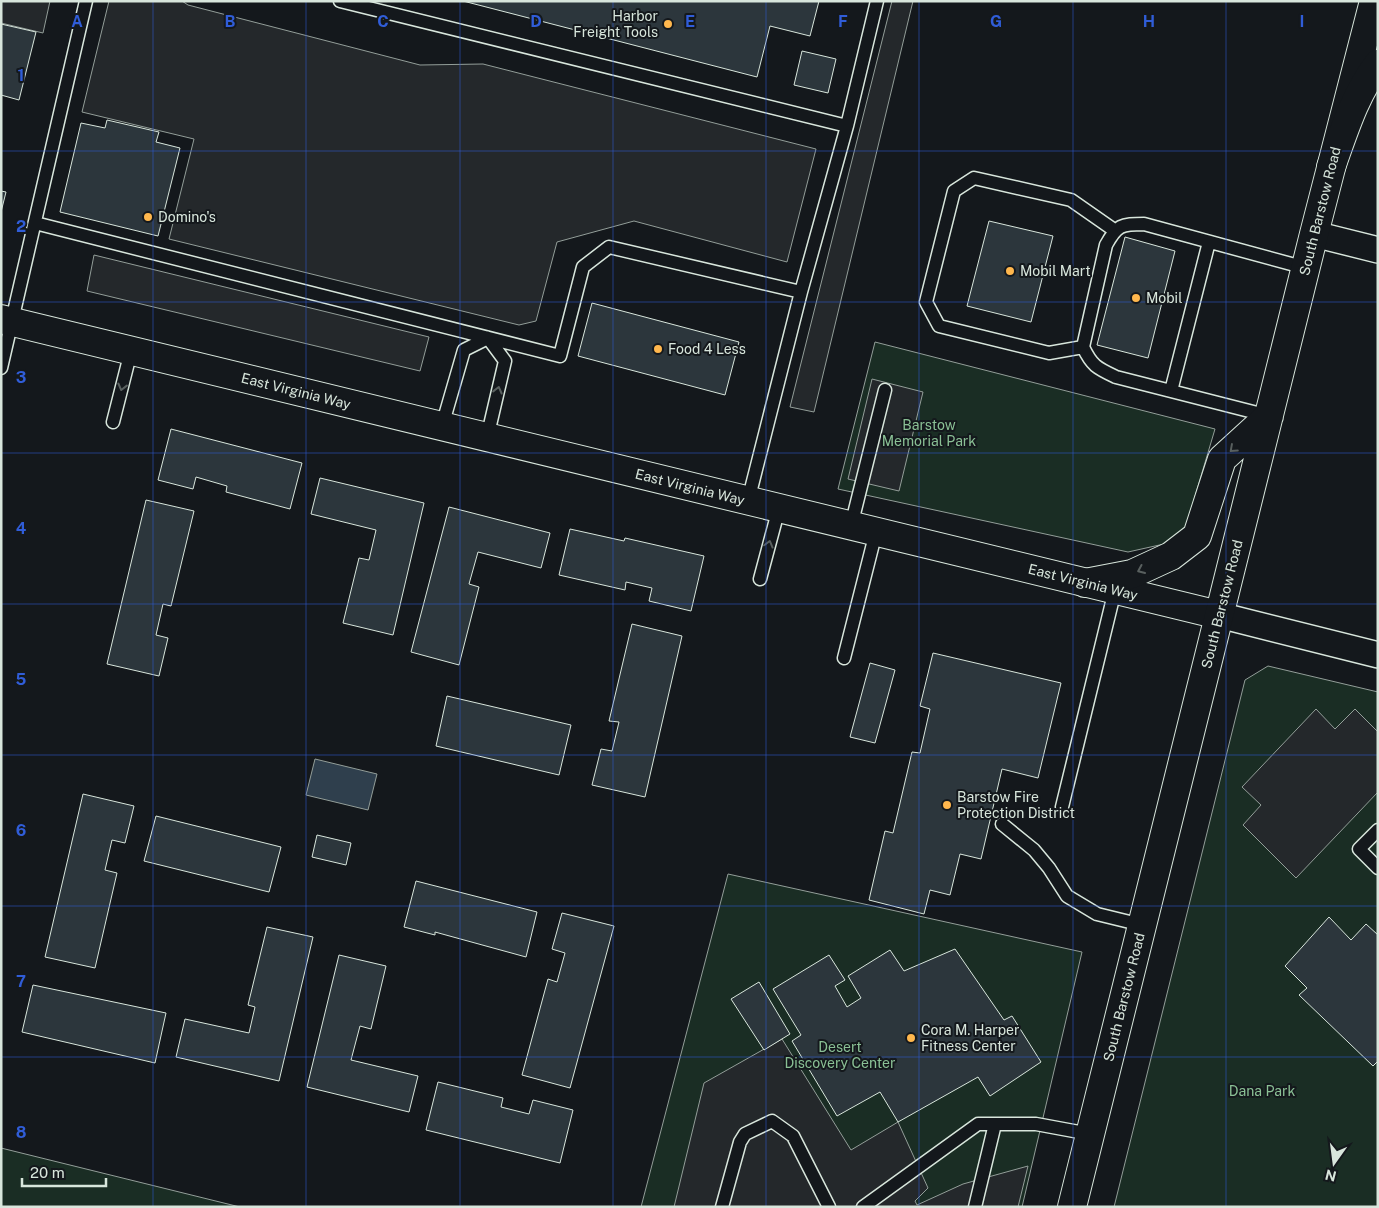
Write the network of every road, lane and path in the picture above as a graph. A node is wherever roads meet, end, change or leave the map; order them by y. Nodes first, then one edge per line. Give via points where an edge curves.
1 (86, 1) edge
2 (340, 1) edge
3 (878, 1) edge
4 (1374, 1) edge
5 (1378, 64) edge
6 (847, 126) junction
7 (1331, 167) junction
8 (35, 223) junction
9 (1114, 230) junction
10 (1314, 234) junction
11 (1209, 242) junction
12 (1378, 250) edge
13 (1306, 268) junction
14 (800, 292) junction
15 (7, 321) edge
16 (488, 338) junction
17 (1083, 347) junction
18 (131, 351) junction
19 (1, 368) edge
20 (885, 390) dead end
21 (1171, 391) junction
22 (1269, 416) junction
23 (113, 422) dead end
24 (442, 426) junction
25 (487, 438) junction
26 (748, 501) junction
27 (779, 508) junction
28 (863, 529) junction
29 (760, 579) dead end
30 (1085, 583) junction
31 (1115, 590) junction
32 (1220, 615) junction
33 (1378, 655) edge
34 (844, 658) dead end
35 (1062, 807) dead end
36 (1002, 824) dead end
37 (1378, 830) edge
38 (1378, 868) edge
39 (1142, 925) junction
40 (995, 1124) junction
41 (1090, 1134) junction
42 (722, 1207) edge
43 (829, 1207) edge
44 (863, 1207) edge
45 (975, 1207) edge
46 (1072, 1207) edge

1 - 8 lane
2 - 6 lane
3 - 6 lane
4 - 7 main road, South Barstow Road
5 - 7 main road via 1350,113
6 - 14 lane
7 - 10 main road, South Barstow Road
8 - 15 lane
8 - 16 lane
9 - 11 lane via 1129,224 1144,224
9 - 17 lane via 1106,245
9 - 17 lane via 1071,200 974,178 954,191 926,302 939,326 1049,354
10 - 12 street
10 - 13 main road, South Barstow Road
11 - 13 lane
11 - 21 lane
13 - 22 main road, South Barstow Road
14 - 16 lane via 608,247 583,267 560,356
14 - 26 lane
15 - 18 main road, East Virginia Way
15 - 19 lane
16 - 24 lane via 464,350
25 -> 16 lane via 505,360
17 - 21 lane via 1090,362 1116,377
18 -> 23 lane
18 - 24 main road, East Virginia Way
20 - 28 lane
21 - 22 lane
22 -> 30 main road via 1222,459 1197,536 1171,556 1132,574
22 - 32 main road, South Barstow Road
24 - 25 main road, East Virginia Way
25 - 26 main road, East Virginia Way
26 - 27 main road, East Virginia Way
27 - 28 main road, East Virginia Way
29 -> 27 lane
28 - 30 main road, East Virginia Way
28 - 34 lane
30 - 31 main road, East Virginia Way
31 - 32 main road, East Virginia Way
31 - 35 lane
32 - 33 street, East Virginia Way
32 - 39 main road, South Barstow Road
36 - 39 lane via 1034,850 1067,896 1097,914
37 - 38 lane via 1359,849
39 - 41 main road, South Barstow Road
40 - 41 lane via 1036,1124
40 - 44 lane via 978,1124
40 - 45 lane
41 - 46 main road, South Barstow Road
42 - 43 lane via 740,1142 745,1134 772,1120 793,1136

